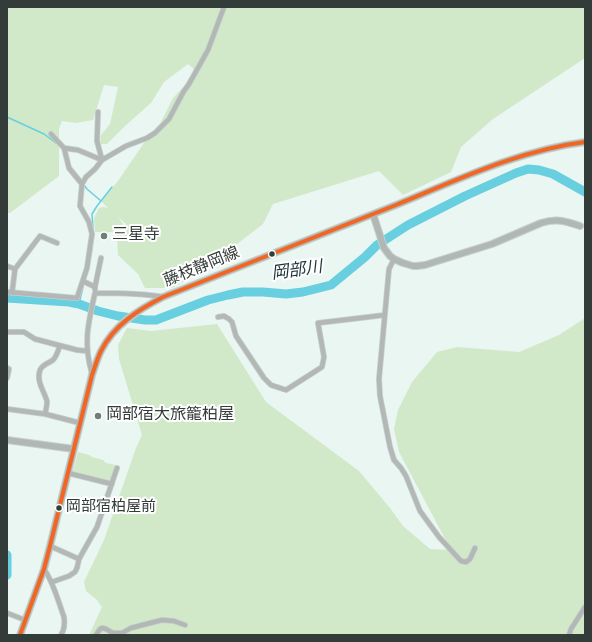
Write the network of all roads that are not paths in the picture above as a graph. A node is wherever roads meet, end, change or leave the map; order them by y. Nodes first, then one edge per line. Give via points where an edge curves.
1 (224, 7) edge
2 (98, 112) dead end
3 (51, 134) dead end
4 (585, 142) edge
5 (64, 148) junction
6 (102, 160) junction
7 (82, 184) junction
8 (373, 214) junction
9 (582, 227) edge
10 (57, 243) dead end
11 (101, 258) dead end
12 (394, 258) junction
13 (7, 266) edge
14 (15, 269) junction
15 (83, 281) junction
16 (95, 288) junction
17 (10, 293) edge
18 (95, 294) junction
19 (163, 297) junction
20 (385, 315) junction
21 (218, 317) dead end
22 (7, 332) edge
23 (60, 346) junction
24 (88, 351) junction
25 (7, 368) edge
26 (92, 374) junction
27 (7, 378) edge
28 (7, 409) edge
29 (45, 414) junction
30 (80, 423) junction
31 (7, 440) edge
32 (74, 449) junction
33 (117, 468) dead end
34 (68, 473) junction
35 (112, 484) junction
36 (50, 546) junction
37 (475, 548) dead end
38 (79, 559) junction
39 (44, 569) junction
40 (52, 582) junction
41 (585, 607) edge
42 (7, 613) edge
43 (25, 620) junction
44 (185, 625) dead end
45 (20, 635) edge
46 (61, 635) edge
47 (96, 635) edge
48 (569, 635) edge

1 - 6 street via 208,50 169,119 147,138 126,146
2 - 6 street via 97,141
3 - 5 street
4 - 8 main road, 藤枝静岡線 via 522,156
5 - 6 street via 78,150
5 - 7 street via 69,168
6 - 7 street
7 - 15 street via 80,206 92,234
8 - 12 main road via 384,248
8 - 19 main road, 藤枝静岡線
9 - 12 main road via 560,220 548,220 492,244 425,265 413,266
10 - 14 street via 40,236
11 - 16 street
12 - 20 street via 389,269
13 - 14 street
14 - 17 street
15 - 16 street
15 - 17 street via 77,298
16 - 18 street
18 - 19 street via 126,293
18 - 24 street via 87,335
19 - 26 main road, 藤枝静岡線 via 122,323 105,344
20 - 21 street via 318,323 324,357 322,367 286,390 271,385 264,378 236,336 232,322 224,316
20 - 37 street via 379,379 380,396 394,460 406,476 420,511 461,561 466,562 470,559
22 - 23 street via 24,332 35,339
23 - 24 street
23 - 29 street via 56,356 40,370 39,378 47,401
24 - 26 street
25 - 27 street
26 - 30 main road, 藤枝静岡線
28 - 29 street
29 - 30 street
30 - 32 main road, 藤枝静岡線
31 - 32 main road
32 - 34 main road, 藤枝静岡線
33 - 35 street
34 - 35 street
34 - 36 main road, 藤枝静岡線
35 - 38 street via 97,527
36 - 38 street
36 - 39 main road, 藤枝静岡線
38 - 40 street via 78,568 73,574
39 - 40 street
39 - 43 main road, 藤枝静岡線
40 - 46 street via 65,621 65,629
41 - 48 street
42 - 43 street
43 - 45 main road, 藤枝静岡線
44 - 47 street via 162,620 122,633 113,633 102,628

